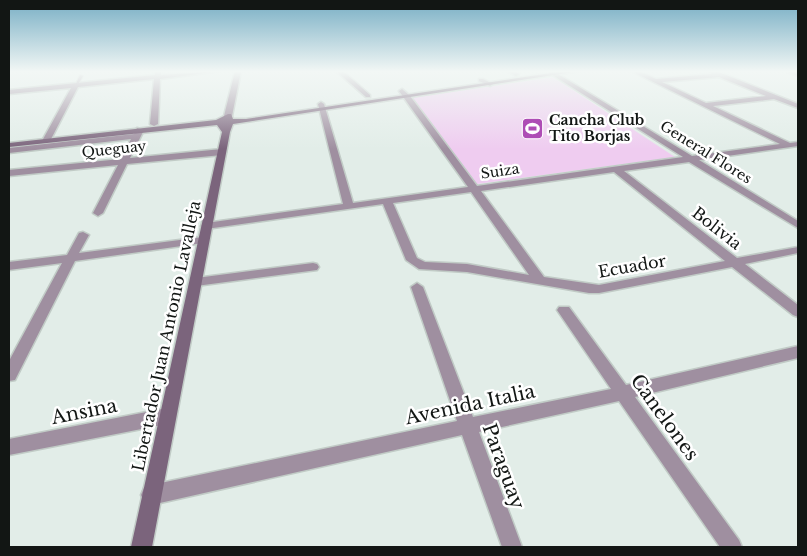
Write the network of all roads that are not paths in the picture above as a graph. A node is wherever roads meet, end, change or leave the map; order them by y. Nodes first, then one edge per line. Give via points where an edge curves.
1 (70, 97) edge
2 (156, 97) edge
3 (232, 97) edge
4 (364, 97) edge
5 (386, 97) edge
6 (407, 97) edge
7 (591, 97) edge
8 (688, 97) edge
9 (776, 97) joint
10 (705, 105) junction
11 (798, 106) edge
12 (322, 107) junction
13 (225, 123) junction
14 (154, 124) junction
15 (138, 133) junction
16 (48, 138) junction
17 (9, 140) edge
18 (9, 145) edge
19 (795, 147) edge
20 (9, 150) edge
21 (222, 152) junction
22 (693, 159) junction
23 (123, 162) junction
24 (616, 169) junction
25 (9, 173) edge
26 (474, 189) junction
27 (387, 201) junction
28 (349, 206) junction
29 (98, 213) dead end
30 (796, 221) edge
31 (205, 233) junction
32 (83, 235) dead end
33 (798, 250) edge
34 (71, 257) junction
35 (735, 262) junction
36 (9, 266) edge
37 (313, 267) dead end
38 (539, 279) junction
39 (196, 282) junction
40 (417, 287) dead end
41 (564, 310) dead end
42 (798, 312) edge
43 (798, 352) edge
44 (9, 375) edge
45 (622, 393) junction
46 (167, 416) junction
47 (467, 427) junction
48 (9, 447) edge
49 (151, 496) junction
50 (141, 547) edge
51 (512, 547) edge
52 (732, 547) edge

1 - 16 street
2 - 14 street
3 - 13 street, Libertador Juan Antonio Lavalleja
4 - 12 street
5 - 12 street
6 - 26 street
7 - 22 street, General Flores
8 - 10 street
9 - 10 street
9 - 11 street
10 - 19 street
12 - 13 street
12 - 28 street
13 - 14 street
13 - 15 street
13 - 21 street, Libertador Juan Antonio Lavalleja
14 - 16 street
15 - 16 street
15 - 20 street
15 - 23 street
16 - 17 street
16 - 18 street
19 - 22 street, Suiza
21 - 23 street, Queguay
21 - 31 street, Libertador Juan Antonio Lavalleja
22 - 24 street, Suiza
22 - 30 street, General Flores
23 - 25 street, Queguay
23 - 29 street
24 - 26 street, Suiza
24 - 35 street, Bolivia
26 - 27 street, Suiza
26 - 38 street
27 - 28 street, Suiza
27 - 38 street, Ecuador via 412,260 423,266 467,268
28 - 31 street, Suiza
31 - 34 street, Suiza
31 - 39 street, Libertador Juan Antonio Lavalleja
32 - 34 street
33 - 35 street, Ecuador
34 - 36 street, Suiza
34 - 44 street
35 - 38 street, Ecuador via 599,289
35 - 42 street, Bolivia
37 - 39 street
39 - 46 street, Libertador Juan Antonio Lavalleja
40 - 47 street, Paraguay
41 - 45 street, Canelones
43 - 45 street, Avenida Italia
45 - 47 street, Avenida Italia
45 - 52 street, Canelones
46 - 48 street, Ansina
46 - 49 street, Libertador Juan Antonio Lavalleja
47 - 49 street, Avenida Italia
47 - 51 street, Paraguay
49 - 50 street, Libertador Juan Antonio Lavalleja

